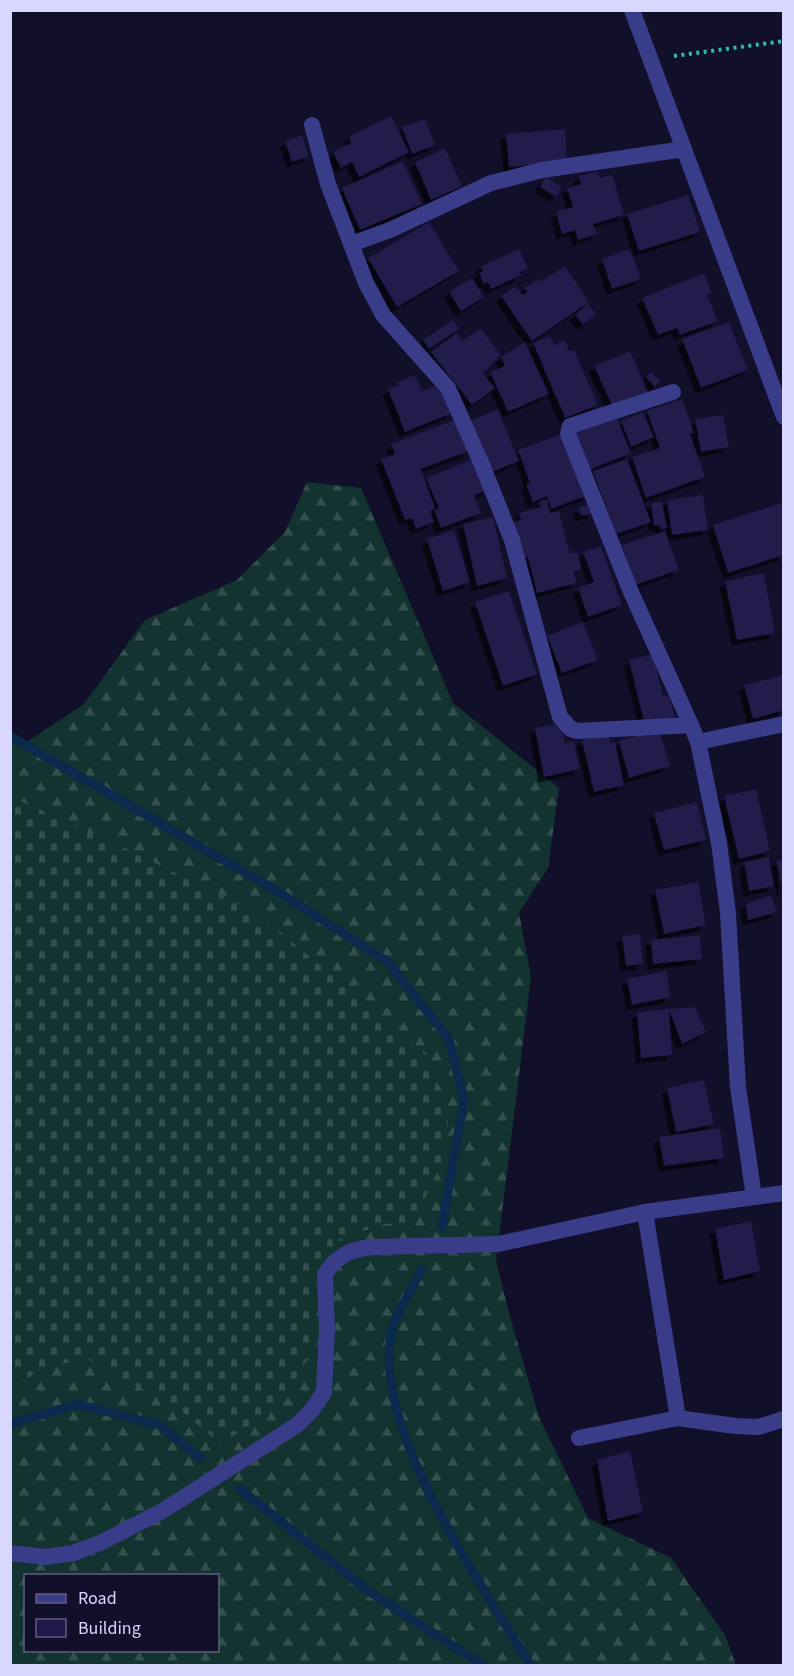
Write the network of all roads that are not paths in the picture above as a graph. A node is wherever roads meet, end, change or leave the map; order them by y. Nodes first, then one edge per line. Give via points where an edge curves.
1 (632, 10) edge
2 (312, 125) dead end
3 (684, 149) junction
4 (351, 244) junction
5 (673, 392) dead end
6 (783, 417) edge
7 (783, 724) edge
8 (692, 725) junction
9 (698, 742) junction
10 (783, 1193) edge
11 (754, 1197) junction
12 (645, 1212) junction
13 (678, 1418) junction
14 (783, 1419) edge
15 (579, 1438) dead end
16 (10, 1553) edge

1 - 3 street
2 - 4 street via 328,184
3 - 4 street via 542,170 491,183
3 - 6 street
4 - 8 street via 383,315 448,388 512,540 560,717 578,731
5 - 8 street via 570,426 568,434 631,592
7 - 9 street
8 - 9 street
9 - 11 street via 725,890 738,1087
10 - 11 street
11 - 12 street
12 - 13 street
12 - 16 street via 498,1244 373,1246 342,1255 325,1274 324,1392 297,1425 164,1510 100,1544 46,1557
13 - 14 street via 735,1426 758,1426
13 - 15 street

